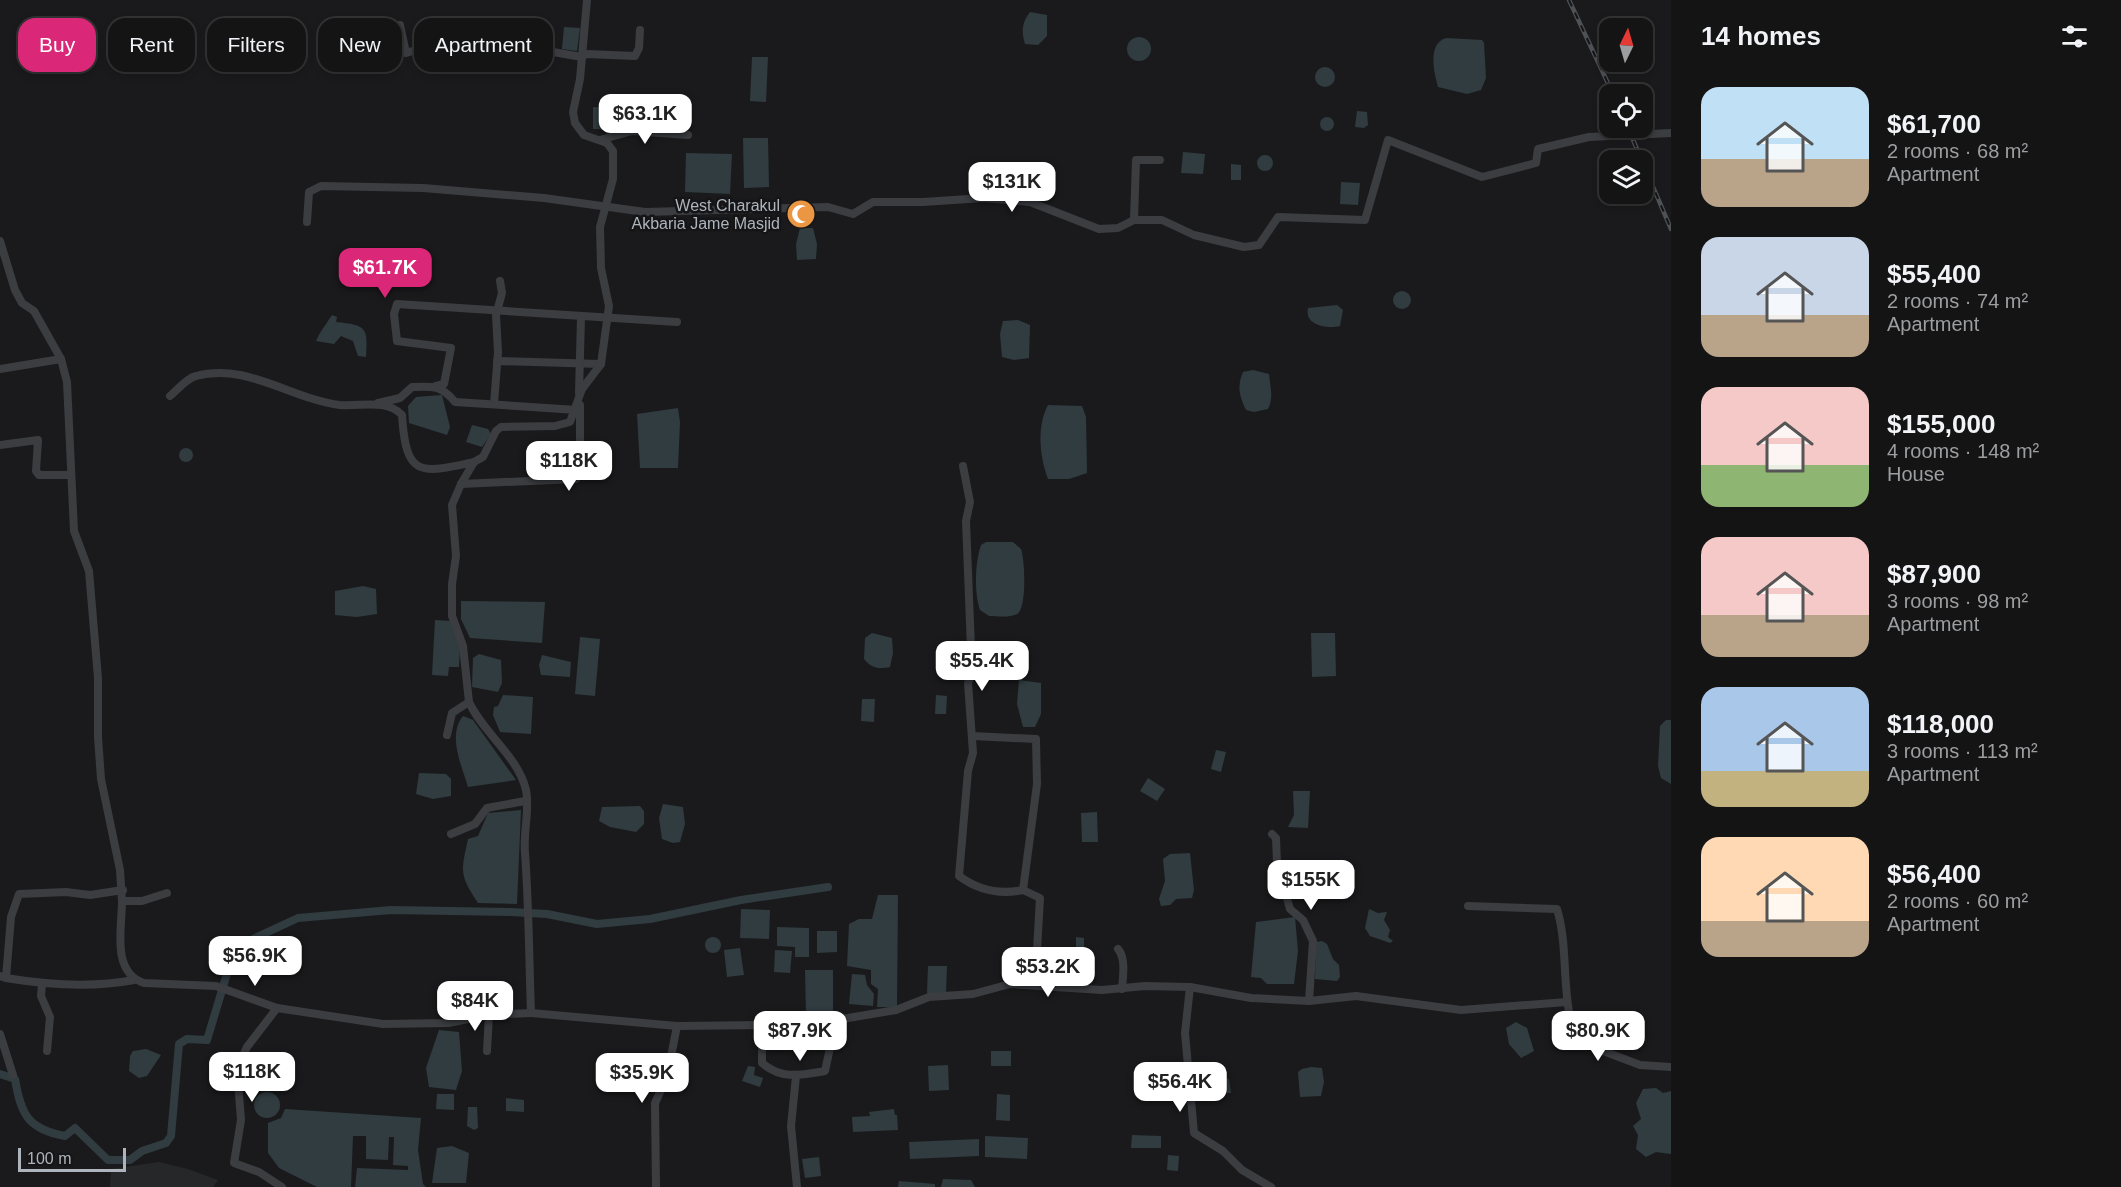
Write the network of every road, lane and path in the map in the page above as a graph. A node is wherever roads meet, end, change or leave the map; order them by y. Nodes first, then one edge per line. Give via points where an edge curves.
1 (587, 0) edge
2 (640, 30) dead end
3 (402, 34) edge
4 (582, 57) junction
5 (1671, 133) edge
6 (688, 135) dead end
7 (600, 140) junction
8 (1160, 160) dead end
9 (607, 206) junction
10 (1134, 220) junction
11 (307, 222) dead end
12 (0, 241) edge
13 (500, 281) dead end
14 (497, 310) junction
15 (581, 317) junction
16 (606, 319) junction
17 (677, 322) dead end
18 (61, 359) junction
19 (497, 360) junction
20 (578, 363) junction
21 (601, 364) junction
22 (0, 369) edge
23 (436, 386) junction
24 (170, 396) dead end
25 (579, 401) junction
26 (370, 404) junction
27 (494, 404) junction
28 (577, 410) junction
29 (0, 444) edge
30 (474, 462) junction
31 (963, 466) dead end
32 (71, 475) junction
33 (461, 484) junction
34 (469, 702) junction
35 (447, 735) dead end
36 (972, 736) junction
37 (525, 801) junction
38 (451, 834) dead end
39 (1272, 834) dead end
40 (123, 890) junction
41 (1023, 890) junction
42 (167, 893) dead end
43 (122, 901) junction
44 (1468, 906) dead end
45 (1118, 949) dead end
46 (3, 977) edge
47 (134, 980) junction
48 (42, 984) junction
49 (1035, 985) junction
50 (1190, 987) junction
51 (1122, 988) junction
52 (1309, 1001) junction
53 (1568, 1002) junction
54 (277, 1008) junction
55 (531, 1013) junction
56 (489, 1015) junction
57 (836, 1020) junction
58 (771, 1025) junction
59 (677, 1026) junction
60 (0, 1034) edge
61 (47, 1051) dead end
62 (487, 1051) dead end
63 (1671, 1067) edge
64 (13, 1075) dead end
65 (796, 1076) junction
66 (282, 1187) edge
67 (656, 1187) edge
68 (797, 1187) edge
69 (1271, 1187) edge

1 - 4 street
2 - 4 street via 635,56
3 - 4 street via 406,53 457,41 495,42
4 - 7 street via 574,100 575,123 584,135
5 - 10 street via 1589,137 1538,149 1536,163 1482,177 1388,140 1365,220 1278,217 1259,245 1244,247 1194,235 1162,220
6 - 7 street via 632,131
7 - 9 street via 613,151
8 - 10 street via 1136,160
9 - 10 street via 662,212 828,207 853,214 873,202 983,198 1030,202 1099,229 1118,228
9 - 11 street via 423,188 321,186 309,192
9 - 16 street via 600,227 601,268 609,306
12 - 18 street via 15,290 22,303 34,311
13 - 14 street via 502,292
14 - 15 street
14 - 19 street
14 - 23 street via 397,304 397,341 451,348 444,384
15 - 16 street
15 - 20 street
16 - 17 street
16 - 21 street
18 - 22 street
18 - 32 street via 68,389
19 - 20 street
19 - 27 street
20 - 21 street
20 - 25 street
21 - 25 street via 582,389
23 - 26 street via 412,387 400,398
23 - 27 street via 455,402
24 - 26 street via 194,376 240,374 339,405
25 - 28 street
25 - 33 street via 576,479
26 - 30 street via 392,407 402,415 406,454 414,465 430,470
27 - 28 street
28 - 30 street via 570,422 555,426 501,427 483,457
29 - 32 street via 38,440 39,475
30 - 33 street
31 - 36 street via 970,502 966,521
32 - 40 street via 74,531 90,580 101,779
33 - 34 street via 452,505 456,556 453,616 463,646
34 - 35 street via 452,713
34 - 37 street via 518,770 526,790
36 - 41 street via 974,753 968,771 959,876 972,886 1005,894
36 - 41 street via 1036,739 1037,784
37 - 38 street via 487,808 475,824
37 - 55 street
39 - 52 street via 1290,909 1303,920 1313,941
40 - 43 street
40 - 46 street via 90,895 19,894 11,917
41 - 49 street via 1040,898
42 - 43 street via 142,901
43 - 47 street via 123,967
44 - 53 street via 1557,909
45 - 51 street via 1124,971
46 - 48 street
47 - 48 street
47 - 54 street via 216,986
48 - 61 street via 41,996 50,1017
49 - 51 street
49 - 57 street via 1010,984 973,994 929,997 896,1010
50 - 51 street
50 - 52 street via 1251,998
50 - 69 street via 1185,1033 1194,1133
52 - 53 street via 1356,996 1461,1011
53 - 63 street via 1582,1043 1640,1065
54 - 56 street via 383,1024 448,1023
54 - 66 street via 247,1047 237,1069 241,1120 234,1164 259,1172
55 - 56 street
55 - 59 street
56 - 62 street
57 - 58 street
57 - 65 street via 825,1071
58 - 59 street
58 - 65 street via 762,1044 762,1063 774,1073
59 - 67 street via 667,1077 655,1103
60 - 64 street
65 - 68 street via 791,1126

